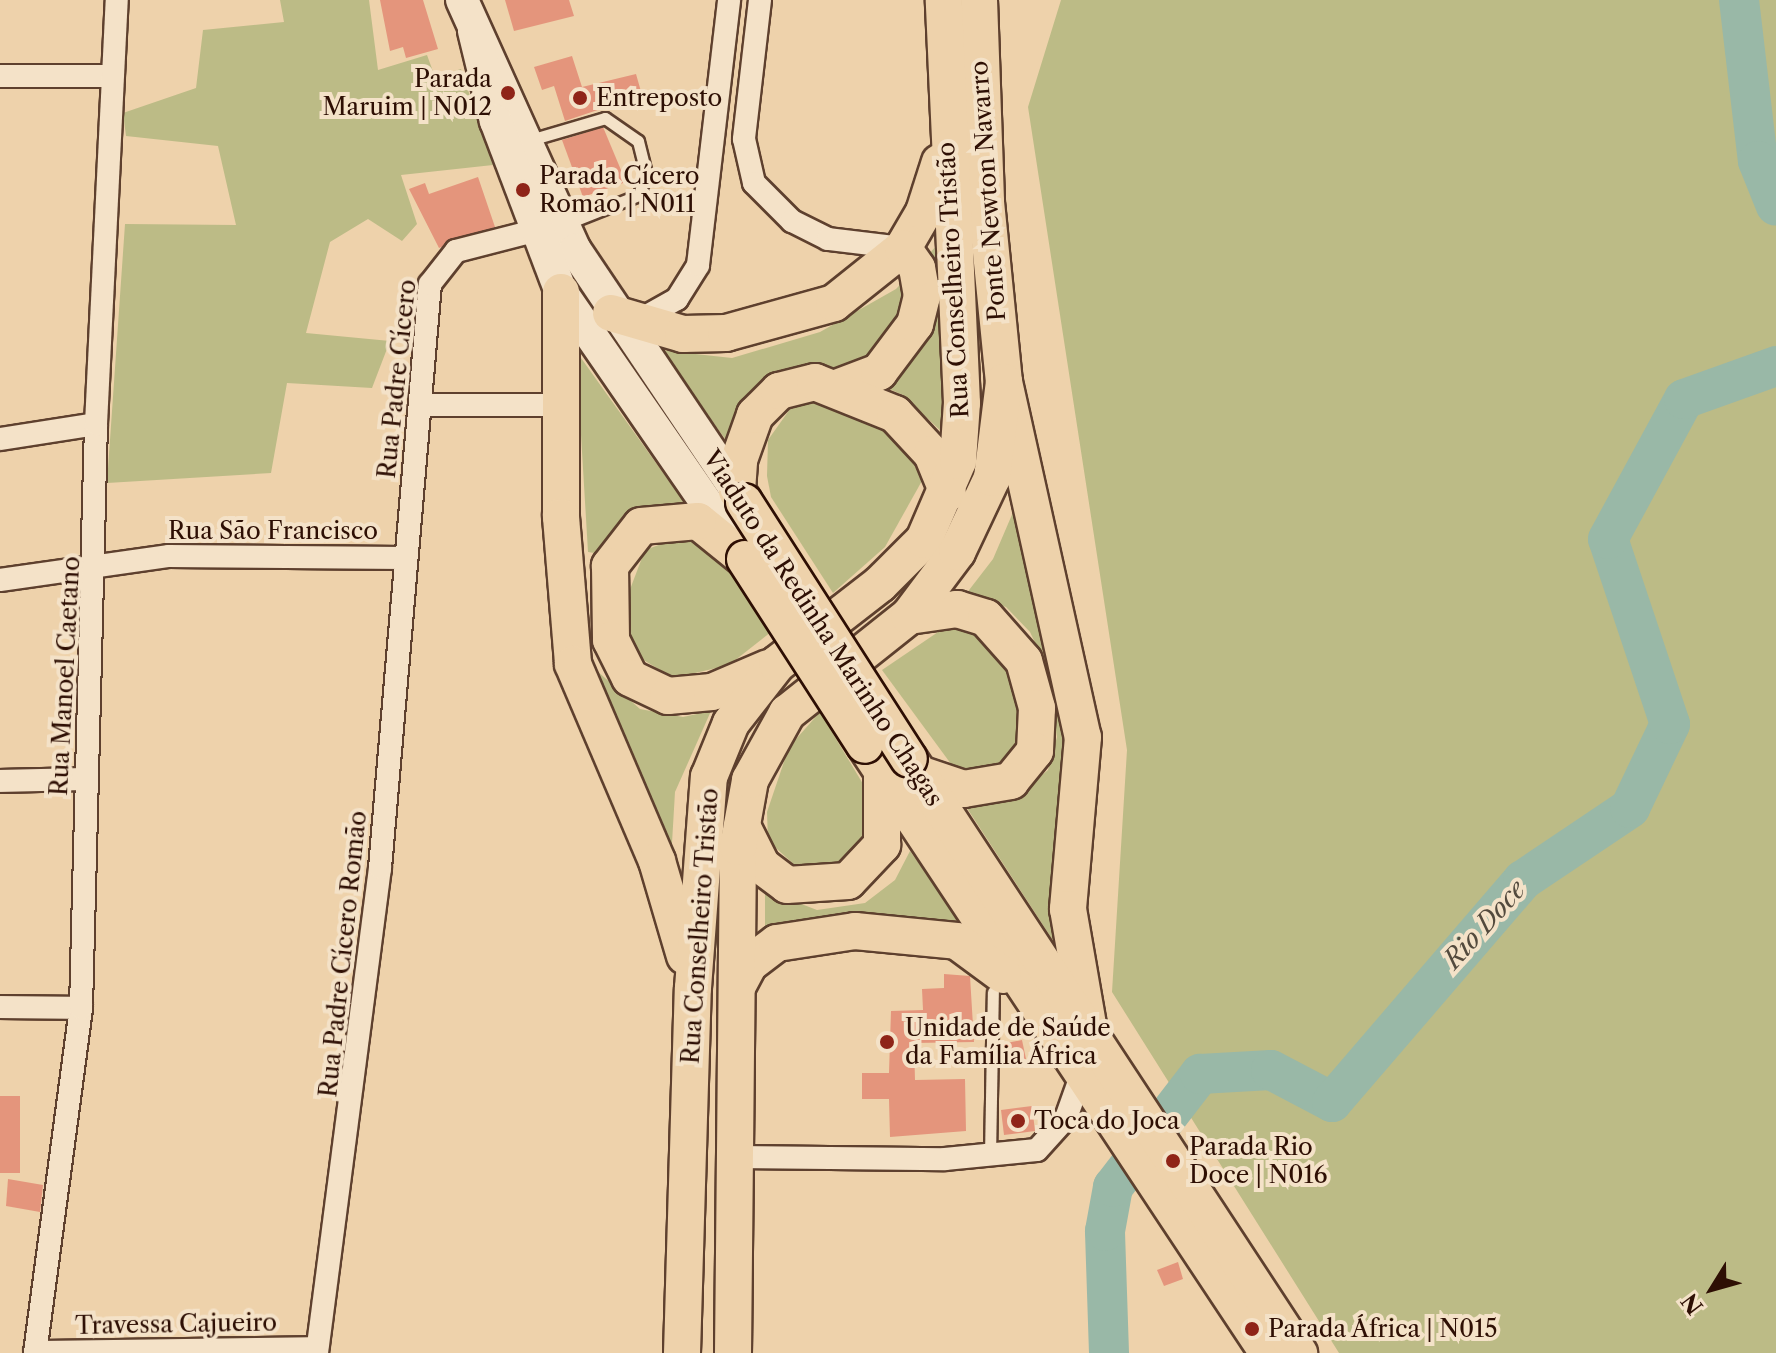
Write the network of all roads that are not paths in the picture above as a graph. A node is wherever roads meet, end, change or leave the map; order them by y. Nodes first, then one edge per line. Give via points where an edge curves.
1 (117, 0) edge
2 (462, 0) edge
3 (729, 0) edge
4 (760, 0) edge
5 (944, 0) edge
6 (979, 0) edge
7 (474, 31) junction
8 (0, 76) edge
9 (112, 76) junction
10 (945, 117) junction
11 (529, 141) junction
12 (551, 227) junction
13 (903, 248) junction
14 (565, 297) junction
15 (622, 318) junction
16 (1004, 382) junction
17 (839, 387) junction
18 (422, 405) junction
19 (561, 405) junction
20 (96, 424) junction
21 (0, 439) edge
22 (948, 493) junction
23 (741, 497) junction
24 (743, 556) junction
25 (403, 558) junction
26 (98, 563) junction
27 (0, 580) edge
28 (909, 616) junction
29 (777, 664) junction
30 (893, 762) junction
31 (84, 779) junction
32 (0, 781) edge
33 (740, 819) junction
34 (738, 985) junction
35 (693, 988) junction
36 (993, 992) dead end
37 (0, 1007) edge
38 (81, 1008) junction
39 (1076, 1040) junction
40 (1095, 1080) junction
41 (990, 1156) junction
42 (737, 1157) junction
43 (1211, 1243) junction
44 (317, 1350) edge
45 (35, 1352) edge
46 (682, 1353) edge
47 (733, 1353) edge
48 (1268, 1353) edge
49 (1299, 1353) edge

1 - 9 street, Rua Manoel Caetano
2 - 7 main road
3 - 15 street via 698,265 677,299
4 - 13 street via 744,139 754,183 792,221 828,239
5 - 10 main road, Ponte Newton Navarro
6 - 16 main road, Ponte Newton Navarro via 986,202
7 - 11 main road
7 - 12 main road via 481,75
8 - 9 street
9 - 20 street, Rua Manoel Caetano
10 - 13 main road via 935,185
10 - 22 main road, Rua Conselheiro Tristão via 962,403
11 - 12 main road
11 - 12 lane via 605,118 638,141 646,173 639,195
12 - 14 main road, Viaduto da Redinha Marinho Chagas
12 - 15 main road, Viaduto da Redinha Marinho Chagas
12 - 18 street, Rua Padre Cícero via 456,251 437,267
13 - 15 main road via 859,289 800,317 726,333
13 - 17 main road via 917,268 922,296 915,324 879,372
14 - 19 main road
14 - 24 main road, Viaduto da Redinha Marinho Chagas
15 - 23 main road, Viaduto da Redinha Marinho Chagas
16 - 28 main road, Rua Conselheiro Tristão via 992,478 976,520
16 - 39 main road via 1083,737 1068,909
17 - 22 main road via 911,428
17 - 23 main road via 800,383 762,405 742,445
18 - 19 street
18 - 25 street, Rua Padre Cícero
19 - 35 main road via 573,664 657,861
20 - 21 street
20 - 26 street, Rua Manoel Caetano
22 - 29 main road, Rua Conselheiro Tristão via 904,562
23 - 30 main road, Viaduto da Redinha Marinho Chagas, bridge
24 - 29 main road via 698,521 641,526 610,566 611,640 630,678 668,696 712,692
24 - 30 main road, Viaduto da Redinha Marinho Chagas, bridge
25 - 26 street, Rua São Francisco via 244,553
25 - 44 street, Rua Padre Cícero Romão via 358,1071
26 - 27 street, Rua São Francisco
26 - 31 street, Rua Manoel Caetano
28 - 30 main road via 957,609 986,618 1024,661 1037,708 1035,751 1011,781 964,789
28 - 33 main road, Rua Conselheiro Tristão via 787,713 757,761
29 - 35 main road, Rua Conselheiro Tristão via 731,723 709,777
30 - 33 main road via 882,845 848,881 787,885 762,866
30 - 39 main road, Viaduto da Redinha Marinho Chagas via 1029,947
30 - 39 main road, Viaduto da Redinha Marinho Chagas via 988,934
31 - 32 street
31 - 38 street, Rua Manoel Caetano
33 - 34 main road, Rua Conselheiro Tristão
34 - 39 main road via 749,964 777,943 855,931 941,937 989,960
34 - 42 main road, Rua Conselheiro Tristão
35 - 46 main road, Rua Conselheiro Tristão
36 - 41 lane
37 - 38 street
38 - 45 street, Rua Manoel Caetano
39 - 40 main road
40 - 41 street via 1037,1150
40 - 43 main road
41 - 42 street
42 - 47 main road, Rua Conselheiro Tristão
43 - 48 main road
43 - 49 main road
44 - 45 street, Travessa Cajueiro

